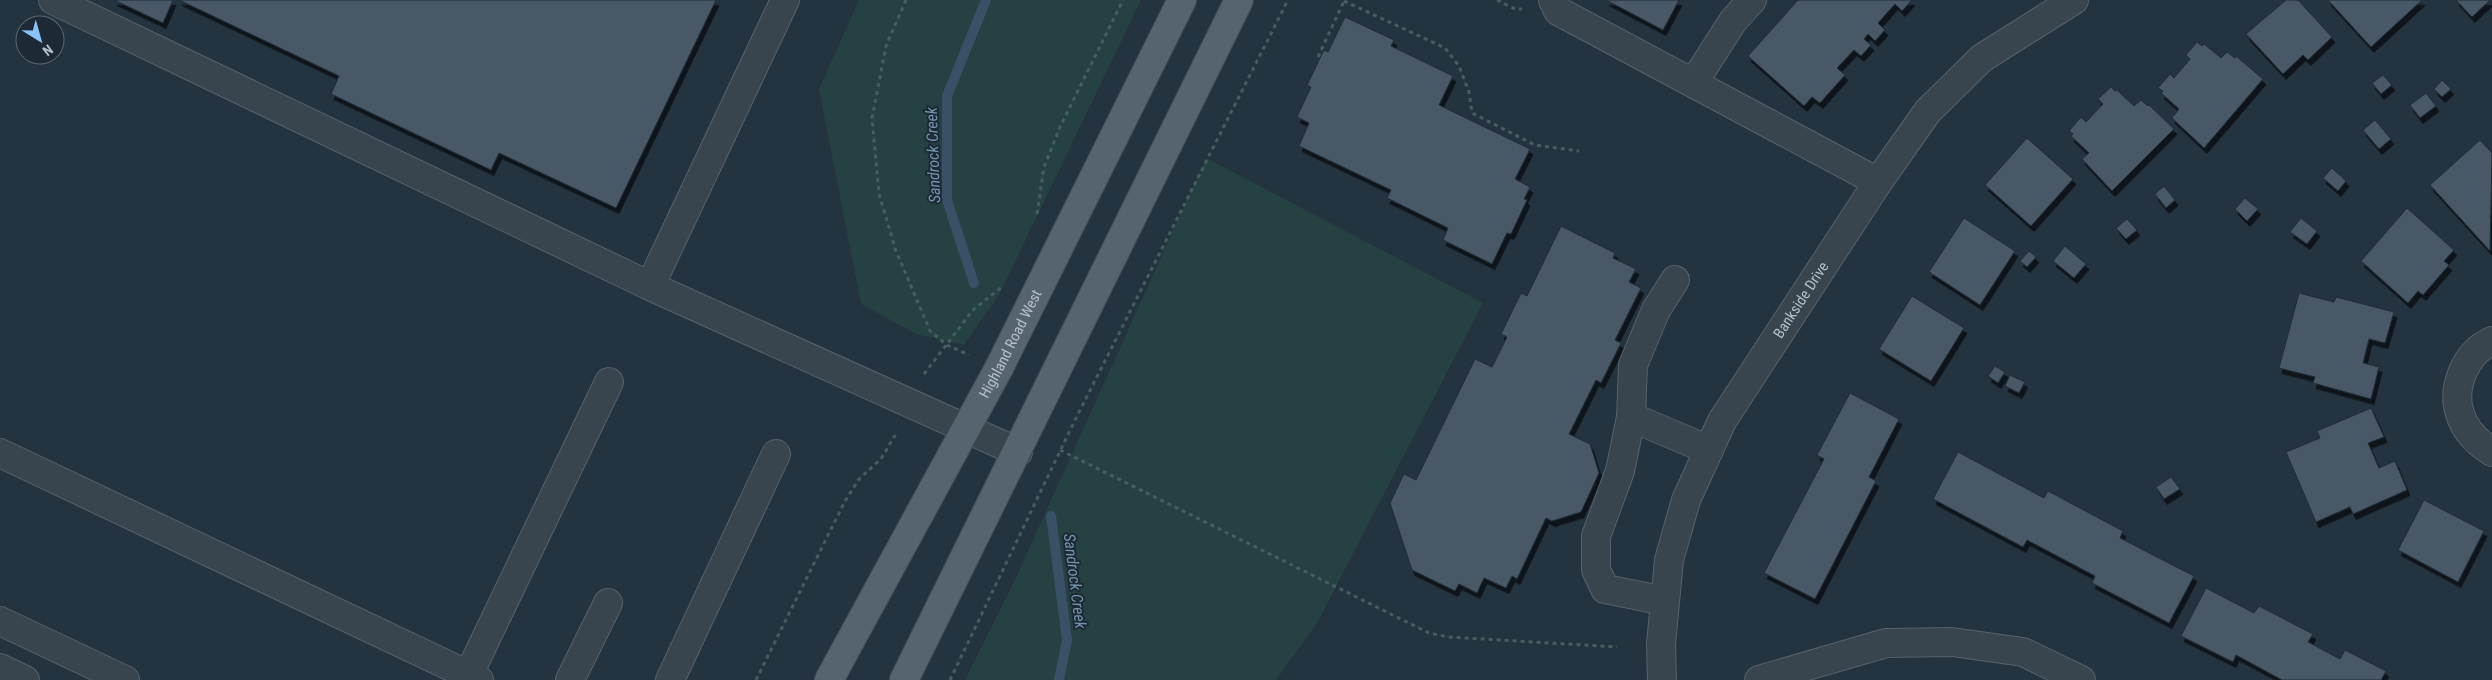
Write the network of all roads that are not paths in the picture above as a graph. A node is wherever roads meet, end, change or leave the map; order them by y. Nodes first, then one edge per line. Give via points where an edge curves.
1 (52, 0) edge
2 (785, 0) edge
3 (1182, 0) edge
4 (1239, 0) edge
5 (1553, 0) edge
6 (1752, 0) edge
7 (2073, 0) edge
8 (1694, 82) junction
9 (1878, 182) junction
10 (1675, 280) dead end
11 (650, 286) junction
12 (2492, 341) edge
13 (609, 382) dead end
14 (1631, 417) junction
15 (966, 428) junction
16 (1709, 450) junction
17 (1018, 452) junction
18 (2492, 452) edge
19 (0, 453) edge
20 (776, 454) dead end
21 (1665, 601) junction
22 (608, 603) dead end
23 (0, 621) edge
24 (0, 668) edge
25 (471, 678) edge
26 (25, 680) edge
27 (125, 680) edge
28 (570, 680) edge
29 (670, 680) edge
30 (829, 680) edge
31 (904, 680) edge
32 (1662, 680) edge
33 (1759, 680) edge
34 (2081, 680) edge

1 - 11 street
2 - 11 street
3 - 15 main road, Highland Road West
4 - 17 main road
5 - 8 street via 1558,11
6 - 8 street via 1733,21
7 - 9 street, Bankside Drive via 1982,58 1928,111
8 - 9 street
9 - 16 street, Bankside Drive via 1722,421
10 - 14 street via 1656,310 1633,365
11 - 15 street
12 - 18 street via 2468,360 2457,395 2460,414 2472,437
13 - 25 street
14 - 16 street
14 - 21 street via 1620,471 1596,536 1596,570 1605,589
15 - 17 street
15 - 30 main road, Highland Road West
16 - 21 street, Bankside Drive via 1686,500 1669,560
17 - 31 main road
19 - 25 street
20 - 29 street
21 - 32 street, Bankside Drive
22 - 28 street
23 - 27 street
24 - 26 street
33 - 34 street via 1886,643 1952,642 2023,652

